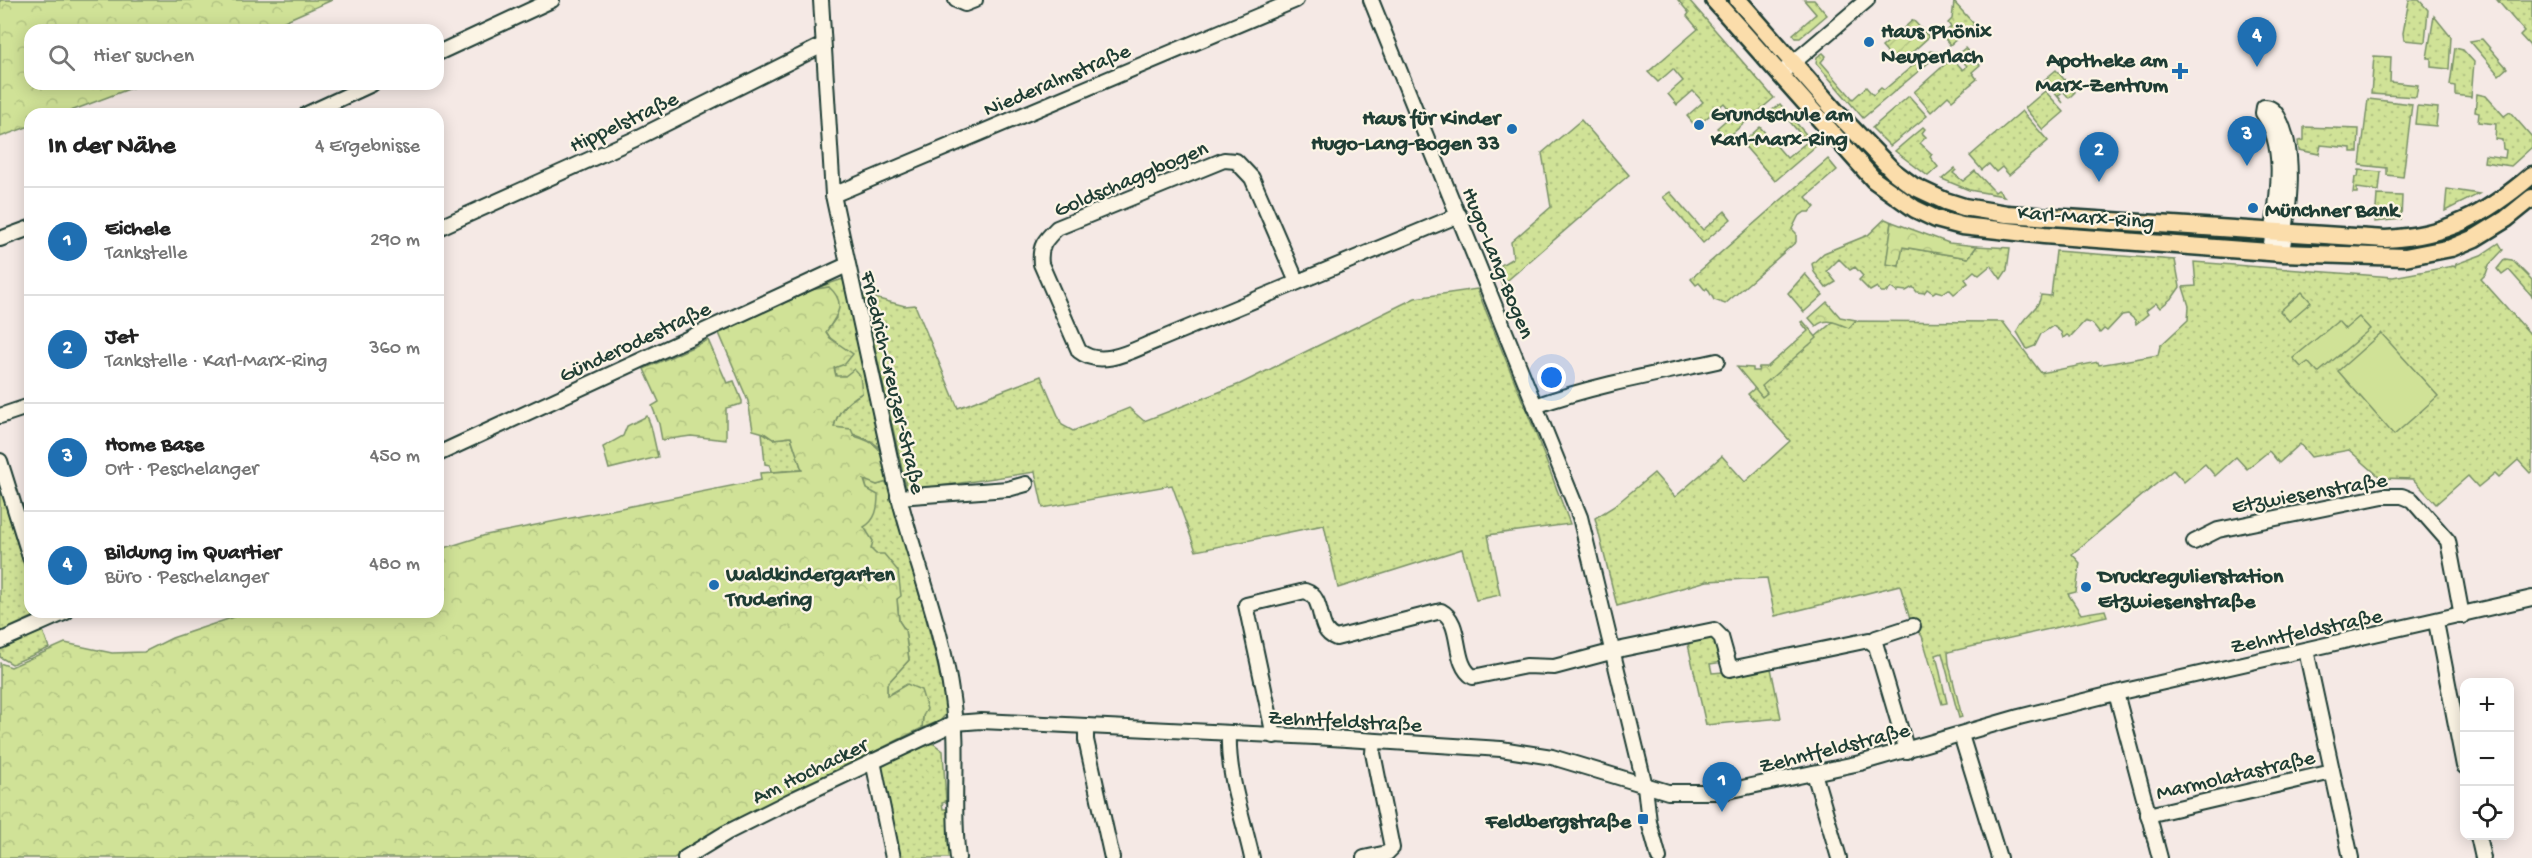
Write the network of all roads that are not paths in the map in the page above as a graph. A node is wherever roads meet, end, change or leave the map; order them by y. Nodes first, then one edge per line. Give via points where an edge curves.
1 (552, 0) edge
2 (975, 0) edge
3 (1296, 0) edge
4 (1371, 0) edge
5 (1714, 0) edge
6 (1738, 0) edge
7 (1867, 0) edge
8 (817, 1) edge
9 (958, 1) edge
10 (823, 45) junction
11 (444, 50) edge
12 (1793, 63) junction
13 (1779, 75) junction
14 (359, 90) edge
15 (320, 108) edge
16 (2532, 175) edge
17 (833, 195) junction
18 (2532, 198) edge
19 (1458, 215) junction
20 (444, 225) edge
21 (24, 230) edge
22 (2278, 233) junction
23 (0, 239) edge
24 (2276, 252) junction
25 (847, 265) junction
26 (1297, 282) junction
27 (1717, 361) dead end
28 (1535, 406) junction
29 (24, 408) edge
30 (0, 416) edge
31 (444, 451) edge
32 (0, 461) edge
33 (1026, 484) dead end
34 (898, 497) junction
35 (24, 538) edge
36 (2194, 542) dead end
37 (2532, 598) edge
38 (2462, 616) junction
39 (43, 618) edge
40 (2436, 622) junction
41 (1913, 626) dead end
42 (0, 641) edge
43 (1872, 642) junction
44 (2306, 650) junction
45 (1612, 652) junction
46 (2116, 693) junction
47 (955, 723) junction
48 (1086, 726) junction
49 (1229, 733) junction
50 (1961, 735) junction
51 (1274, 736) junction
52 (1374, 741) junction
53 (2460, 745) edge
54 (1907, 751) junction
55 (873, 761) junction
56 (2332, 772) junction
57 (1814, 773) junction
58 (1645, 786) junction
59 (2148, 815) junction
60 (2479, 840) edge
61 (685, 858) edge
62 (893, 858) edge
63 (958, 858) edge
64 (1113, 858) edge
65 (1252, 858) edge
66 (1364, 858) edge
67 (1659, 858) edge
68 (1839, 858) edge
69 (1999, 858) edge
70 (2160, 858) edge
71 (2351, 858) edge
72 (2483, 858) edge

1 - 11 street
2 - 9 street via 965,4
3 - 17 street, Niederalmstraße
4 - 19 street, Hugo-Lang-Bogen
5 - 13 main road, Karl-Marx-Ring
6 - 12 main road, Karl-Marx-Ring
7 - 12 street
8 - 10 street, Friedrich-Creuzer-Straße
10 - 17 street, Friedrich-Creuzer-Straße
10 - 20 street, Hippelstraße via 635,139
12 - 13 street
12 - 22 main road, Karl-Marx-Ring via 1875,155 1913,186 1945,201 1992,212
13 - 24 main road, Karl-Marx-Ring via 1874,180 1901,201 1936,219 1988,230
14 - 15 street
16 - 22 main road, Karl-Marx-Ring via 2482,213 2432,234 2385,239
17 - 25 street, Friedrich-Creuzer-Straße
18 - 24 main road, Karl-Marx-Ring via 2475,238 2427,255 2365,257
19 - 26 street, Goldschaggbogen
19 - 28 street, Hugo-Lang-Bogen
21 - 23 street
22 - 22 street via 2289,142 2274,111 2264,107 2263,113 2277,141
22 - 24 street
25 - 31 street, Günderodestraße
25 - 34 street, Friedrich-Creuzer-Straße
26 - 26 street, Goldschaggbogen via 1141,347 1097,359 1079,351 1041,264 1040,249 1057,228 1224,160 1236,161 1252,178
27 - 28 street via 1615,382
28 - 45 street, Hugo-Lang-Bogen via 1580,517
29 - 30 street
32 - 35 street
33 - 34 street via 1008,489
34 - 47 street, Friedrich-Creuzer-Straße via 930,598
36 - 38 street, Etzwiesenstraße via 2218,530 2402,495 2412,500 2448,541
37 - 38 street, Zehntfeldstraße
38 - 40 street, Zehntfeldstraße
39 - 42 street
40 - 44 street, Zehntfeldstraße
40 - 53 street
41 - 43 street
43 - 45 street via 1730,669 1721,637 1714,630
43 - 54 street
44 - 46 street, Zehntfeldstraße
44 - 56 street
45 - 51 street via 1554,667 1526,666 1473,677 1464,666 1450,618 1441,611 1336,638 1324,630 1317,602 1305,591 1246,605
45 - 58 street, Hugo-Lang-Bogen
46 - 50 street, Zehntfeldstraße
46 - 59 street
47 - 48 street, Zehntfeldstraße
47 - 55 street, Am Hochacker
47 - 63 street, Friedrich-Creuzer-Straße
48 - 49 street, Zehntfeldstraße
48 - 64 street
49 - 51 street, Zehntfeldstraße
49 - 65 street via 1234,780
50 - 54 street, Zehntfeldstraße
50 - 69 street
51 - 52 street, Zehntfeldstraße
52 - 58 street, Zehntfeldstraße via 1540,754
52 - 66 street via 1392,849 1387,854
54 - 57 street, Zehntfeldstraße
55 - 61 street, Am Hochacker via 726,833
55 - 62 street
56 - 59 street, Marmolatastraße
56 - 71 street
57 - 58 street, Zehntfeldstraße via 1711,794 1668,792
57 - 68 street
58 - 67 street
59 - 70 street
60 - 72 street

